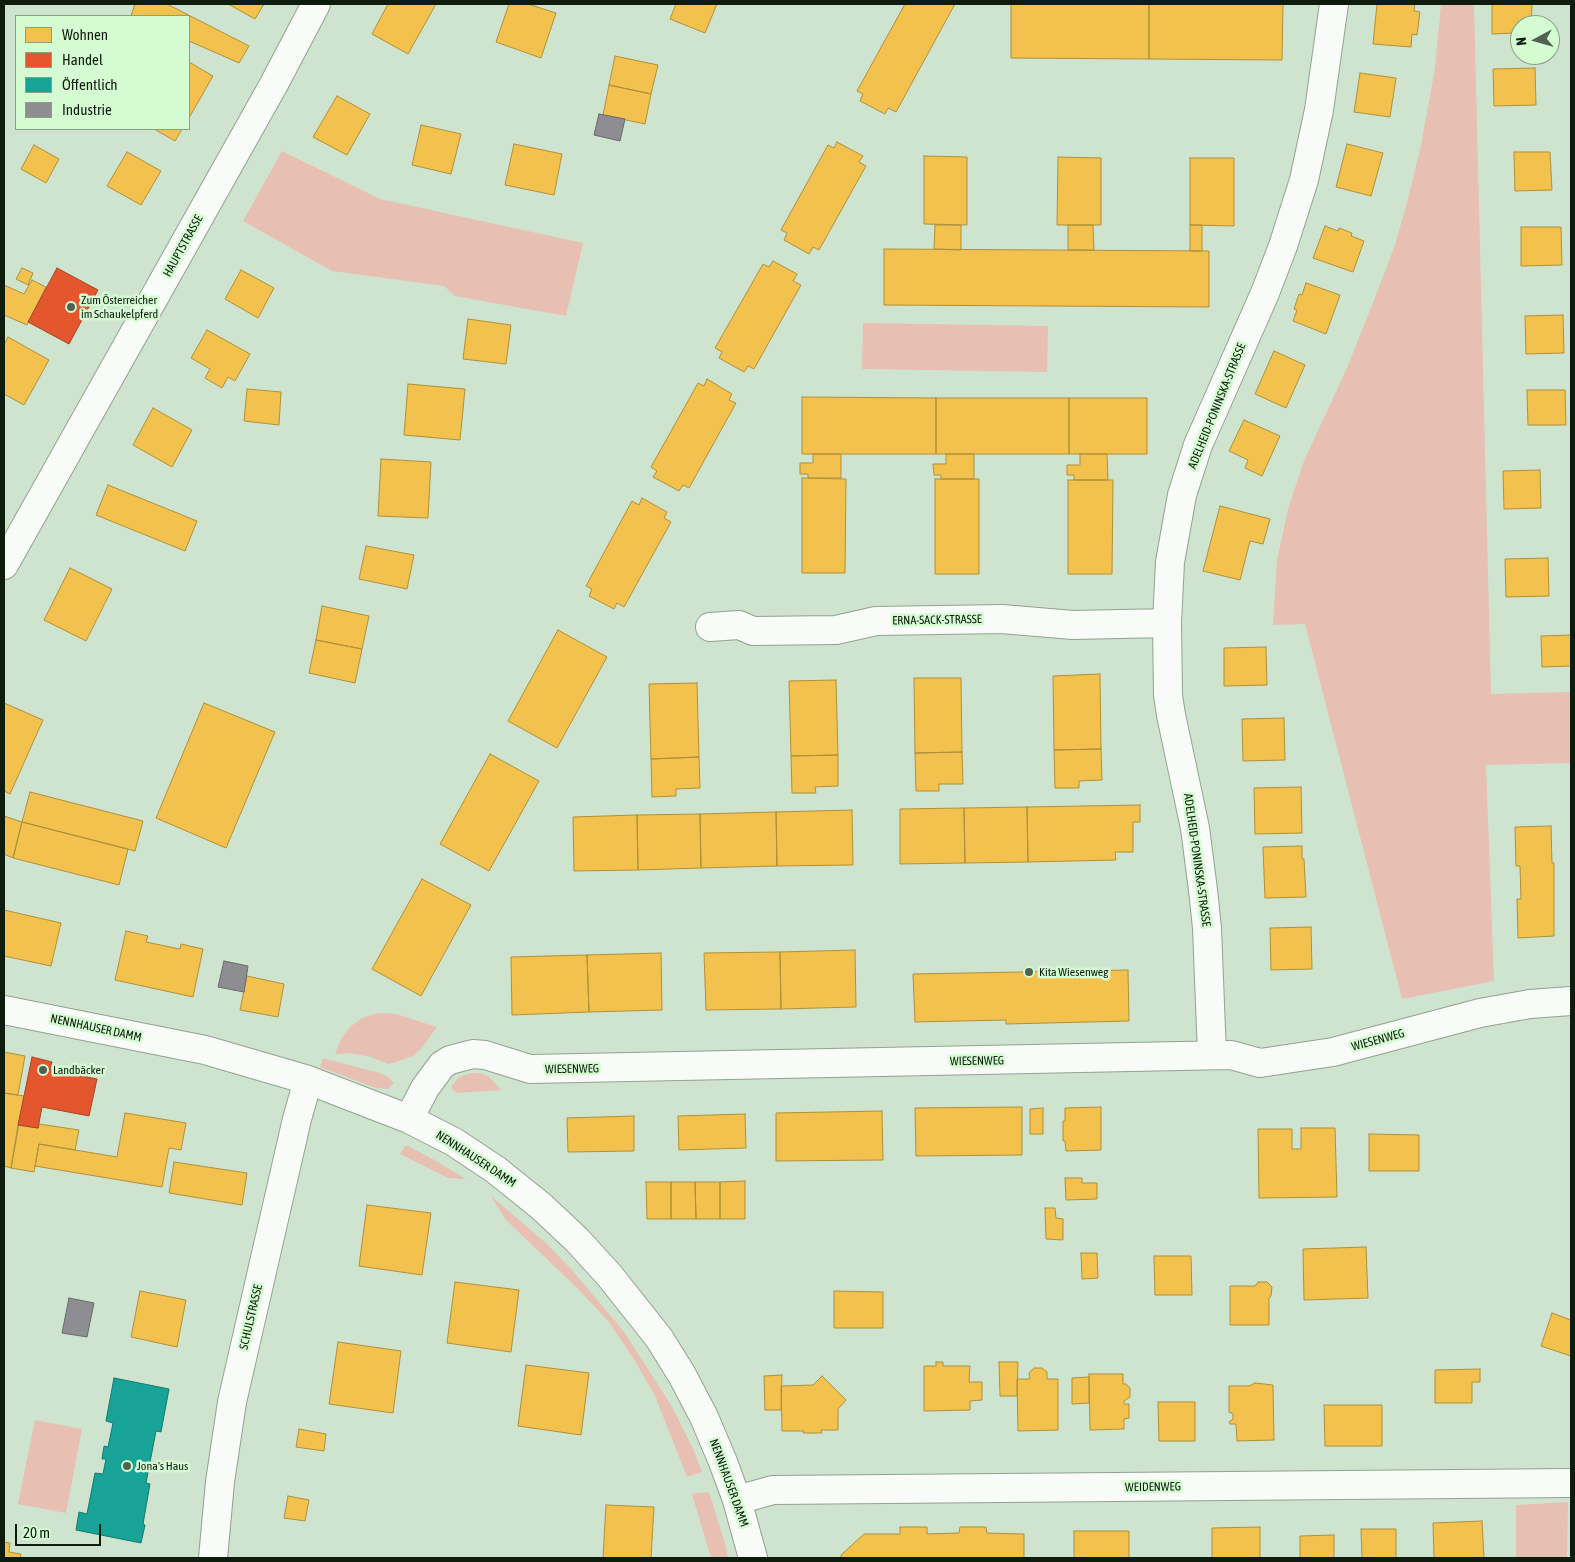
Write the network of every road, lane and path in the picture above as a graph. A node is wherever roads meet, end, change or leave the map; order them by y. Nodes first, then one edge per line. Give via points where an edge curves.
1 (316, 4) edge
2 (1334, 4) edge
3 (4, 564) edge
4 (1167, 623) junction
5 (710, 627) dead end
6 (1571, 1001) edge
7 (4, 1010) edge
8 (1212, 1055) junction
9 (308, 1080) junction
10 (409, 1120) junction
11 (1571, 1483) edge
12 (737, 1500) junction
13 (212, 1558) edge
14 (752, 1558) edge

1 - 3 street, HAUPTSTRASSE
2 - 4 street, ADELHEID-PONINSKA-STRASSE via 1304,180 1265,292 1198,445 1182,495 1170,562
4 - 5 street, ERNA-SACK-STRASSE via 1073,625 1002,619 876,621 836,630 753,631 739,625
4 - 8 street, ADELHEID-PONINSKA-STRASSE via 1168,695 1190,800 1207,928
6 - 8 street, WIESENWEG via 1480,1013 1298,1059 1260,1063 1231,1055
7 - 9 street, NENNHAUSER DAMM via 205,1050
8 - 10 street, WIESENWEG via 530,1069 473,1054 442,1065 425,1088
9 - 10 street, NENNHAUSER DAMM
9 - 13 street, SCHULSTRASSE via 232,1402
10 - 12 street, NENNHAUSER DAMM via 454,1142 519,1187 577,1240 609,1275 659,1338 682,1375 704,1417
11 - 12 street, WEIDENWEG via 773,1490
12 - 14 street, NENNHAUSER DAMM

